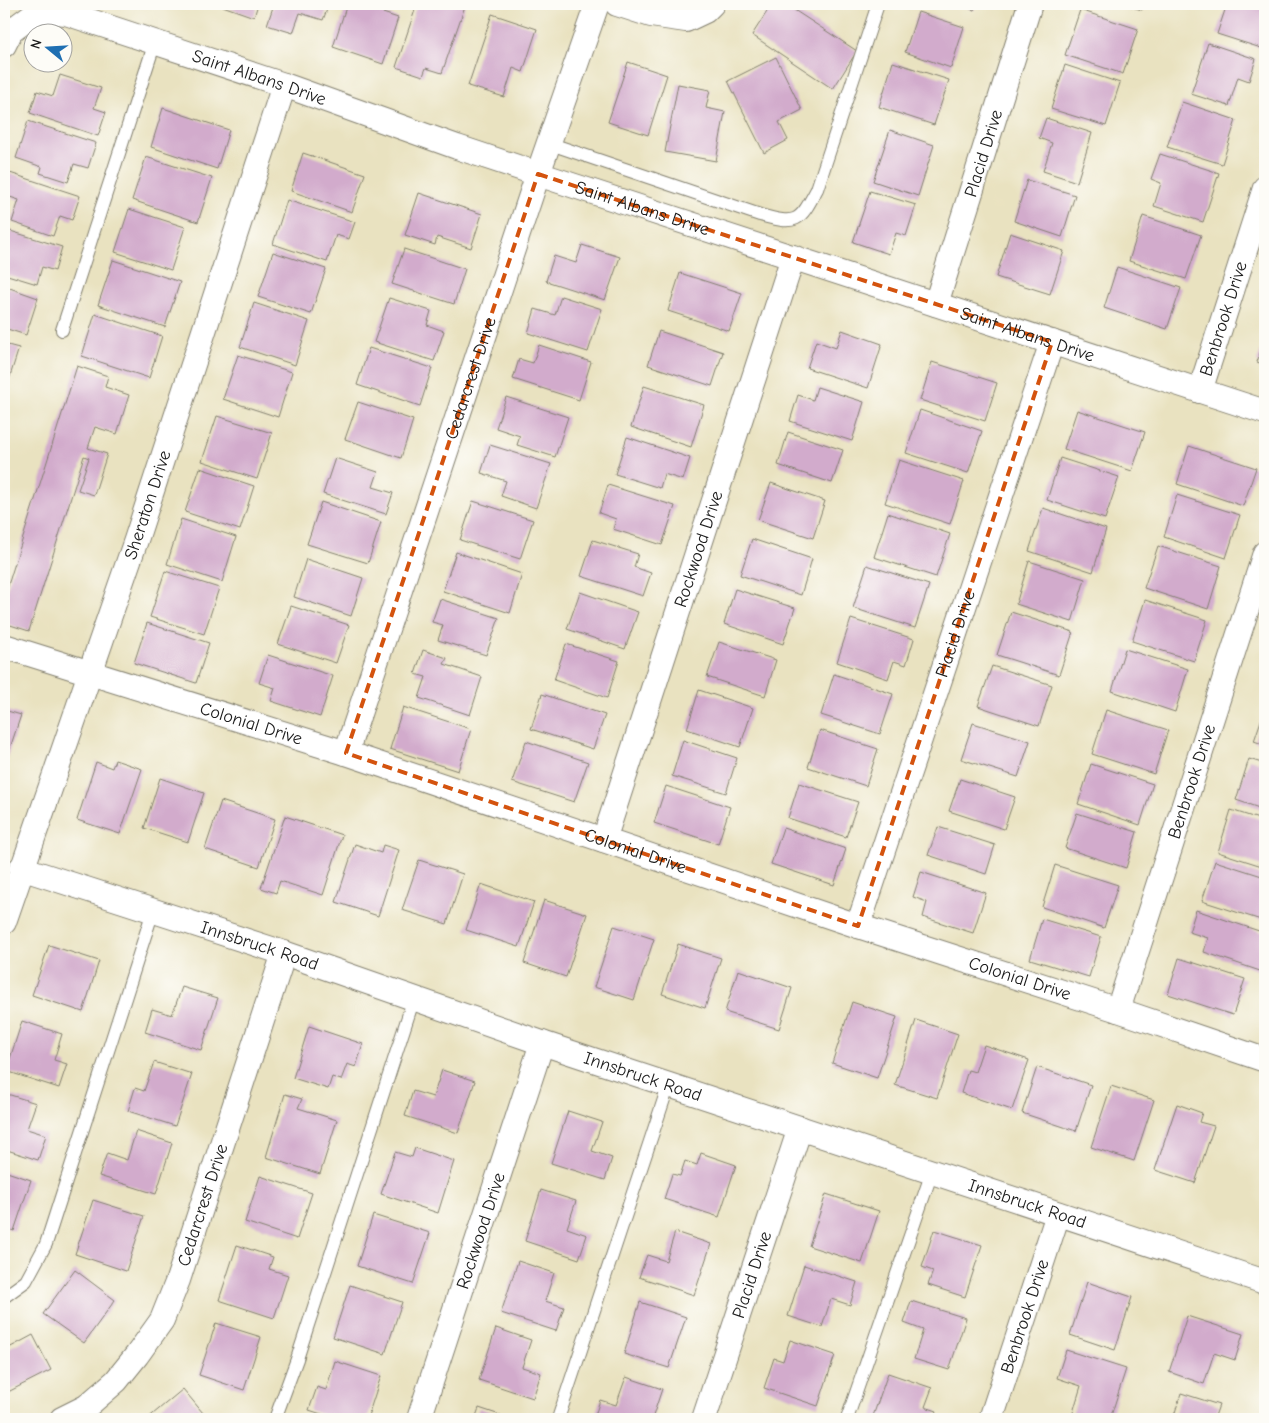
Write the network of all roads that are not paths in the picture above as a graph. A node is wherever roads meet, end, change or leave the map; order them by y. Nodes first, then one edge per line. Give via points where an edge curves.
1 (597, 4) edge
2 (617, 4) edge
3 (878, 4) edge
4 (1030, 4) edge
5 (709, 7) edge
6 (155, 42) junction
7 (4, 45) edge
8 (284, 85) junction
9 (548, 143) junction
10 (538, 174) junction
11 (1265, 188) edge
12 (793, 257) junction
13 (936, 304) junction
14 (62, 330) dead end
15 (1052, 342) junction
16 (1200, 391) junction
17 (1265, 412) edge
18 (1265, 553) edge
19 (4, 646) edge
20 (89, 673) junction
21 (346, 753) junction
22 (604, 840) junction
23 (21, 868) junction
24 (153, 911) junction
25 (4, 922) edge
26 (858, 926) junction
27 (284, 953) junction
28 (414, 998) junction
29 (1118, 1010) junction
30 (542, 1043) junction
31 (1265, 1060) edge
32 (669, 1084) junction
33 (800, 1128) junction
34 (932, 1172) junction
35 (1058, 1214) junction
36 (1265, 1282) edge
37 (4, 1297) edge
38 (62, 1419) edge
39 (275, 1419) edge
40 (419, 1419) edge
41 (558, 1419) edge
42 (704, 1419) edge
43 (847, 1419) edge
44 (991, 1419) edge

1 - 9 street, Cedarcrest Drive
2 - 5 street via 650,15 686,20
3 - 9 lane via 817,189 805,212 792,221 760,215
4 - 13 street, Placid Drive
6 - 7 street, Saint Albans Drive via 66,13 38,11 11,31
6 - 8 street, Saint Albans Drive
6 - 14 lane
8 - 10 street, Saint Albans Drive
8 - 20 street, Sheraton Drive via 136,540
9 - 10 street, Cedarcrest Drive
10 - 12 street, Saint Albans Drive
10 - 21 street, Cedarcrest Drive
11 - 16 street, Benbrook Drive
12 - 13 street, Saint Albans Drive
12 - 22 street, Rockwood Drive
13 - 15 street, Saint Albans Drive
15 - 16 street, Saint Albans Drive
15 - 26 street, Placid Drive
16 - 17 street, Saint Albans Drive
18 - 29 street, Benbrook Drive
19 - 20 street, Colonial Drive
20 - 21 street, Colonial Drive
20 - 23 street, Sheraton Drive
21 - 22 street, Colonial Drive
22 - 26 street, Colonial Drive
23 - 24 street, Innsbruck Road
23 - 25 street, Sheraton Drive
24 - 27 street, Innsbruck Road
24 - 37 lane via 46,1244 26,1281
26 - 29 street, Colonial Drive
27 - 28 street, Innsbruck Road
27 - 38 street, Cedarcrest Drive via 178,1280 162,1320 116,1381 86,1408
28 - 30 street, Innsbruck Road
28 - 39 lane
29 - 31 street, Colonial Drive
30 - 32 street, Innsbruck Road
30 - 40 street, Rockwood Drive
32 - 33 street, Innsbruck Road
32 - 41 lane
33 - 34 street, Innsbruck Road
33 - 42 street, Placid Drive
34 - 35 street, Innsbruck Road
34 - 43 lane
35 - 36 street, Innsbruck Road
35 - 44 street, Benbrook Drive

